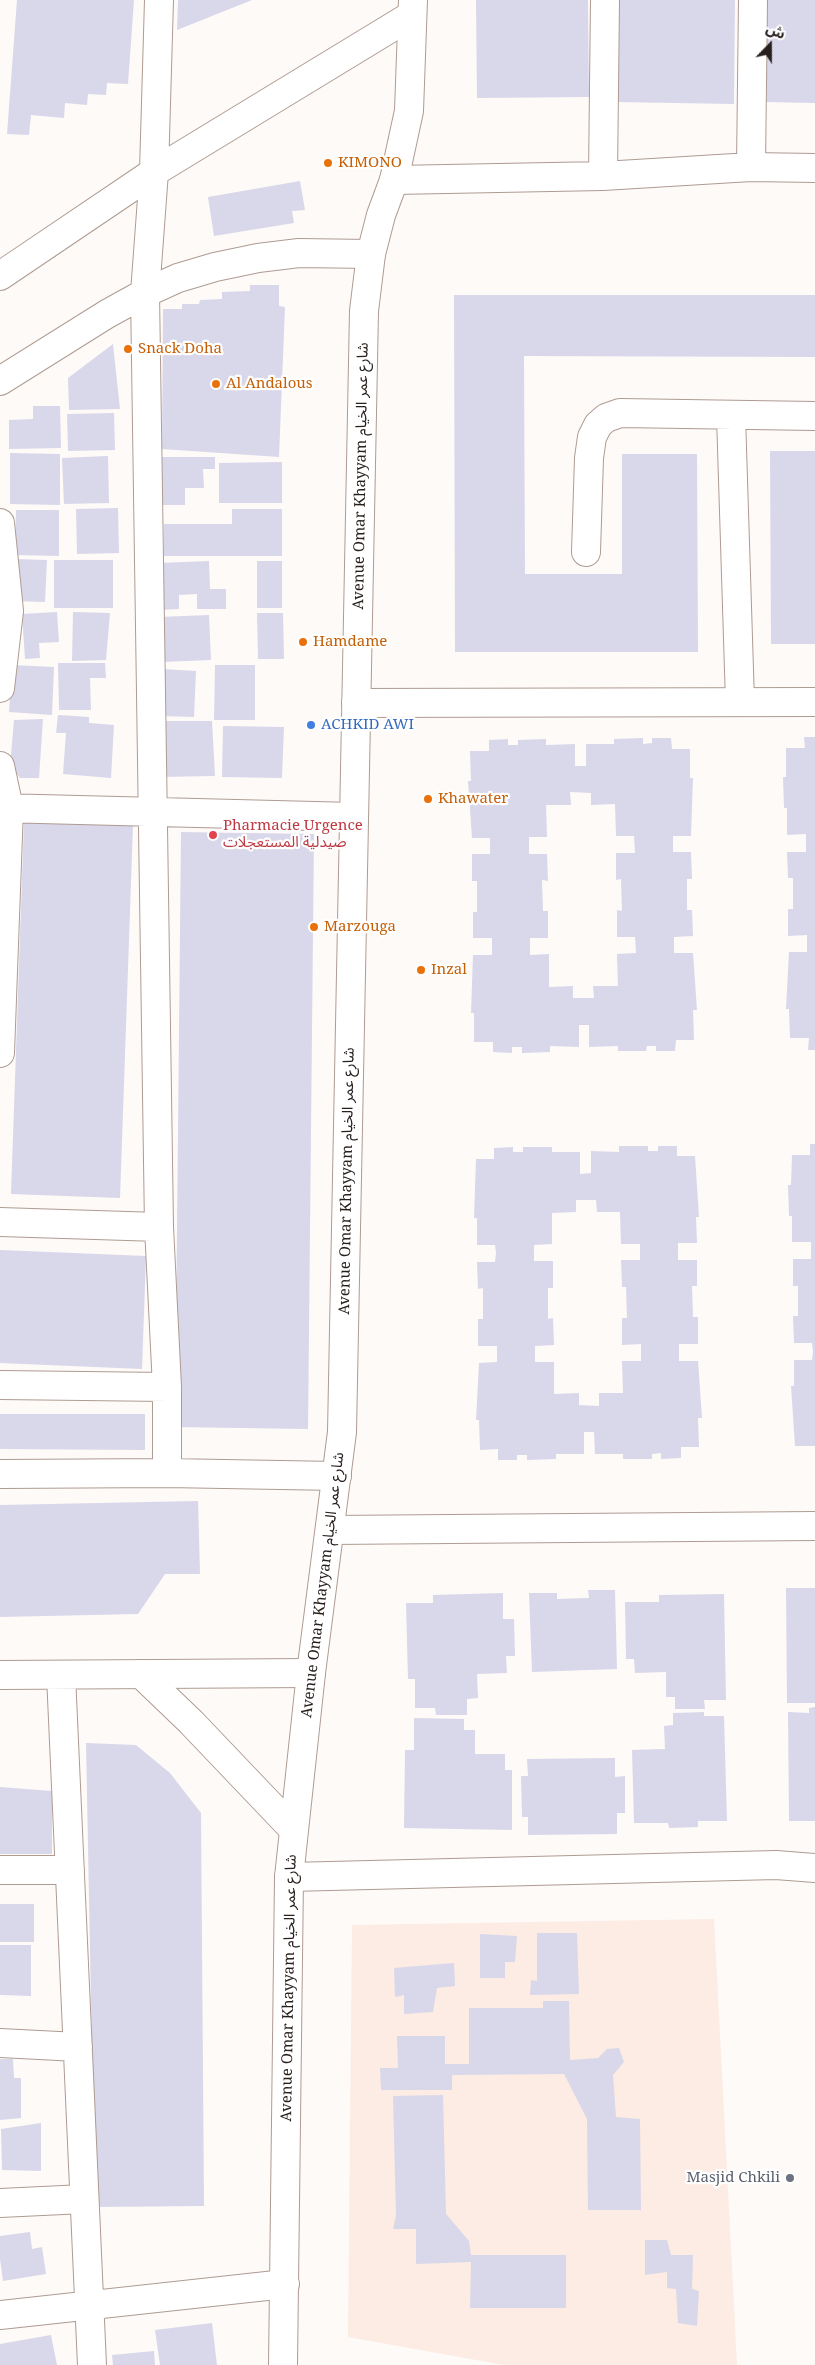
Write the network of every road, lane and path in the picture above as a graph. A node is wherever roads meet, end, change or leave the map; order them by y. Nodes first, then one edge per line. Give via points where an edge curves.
1 (159, 0) edge
2 (605, 0) edge
3 (753, 0) edge
4 (413, 7) edge
5 (751, 167) junction
6 (815, 168) edge
7 (154, 172) junction
8 (603, 176) junction
9 (394, 180) junction
10 (371, 254) junction
11 (0, 276) edge
12 (145, 293) junction
13 (0, 381) edge
14 (730, 416) junction
15 (815, 416) edge
16 (0, 523) edge
17 (586, 552) dead end
18 (0, 688) edge
19 (740, 702) junction
20 (815, 702) edge
21 (356, 703) junction
22 (0, 766) edge
23 (4, 808) edge
24 (152, 810) junction
25 (354, 817) junction
26 (0, 1054) edge
27 (0, 1222) edge
28 (159, 1227) junction
29 (0, 1384) edge
30 (167, 1387) junction
31 (167, 1473) junction
32 (0, 1474) edge
33 (338, 1476) junction
34 (815, 1526) edge
35 (330, 1530) junction
36 (311, 1673) junction
37 (141, 1674) junction
38 (0, 1675) edge
39 (61, 1675) junction
40 (293, 1830) junction
41 (815, 1868) edge
42 (0, 1870) edge
43 (70, 1870) junction
44 (289, 1877) junction
45 (0, 2044) edge
46 (78, 2047) junction
47 (84, 2199) junction
48 (0, 2203) edge
49 (285, 2284) junction
50 (89, 2306) junction
51 (0, 2315) edge
52 (92, 2365) edge
53 (283, 2365) edge

1 - 7 street
2 - 8 street
3 - 5 street
4 - 7 street
4 - 9 street, Avenue Omar Khayyam شارع عمر الخيام via 409,111
5 - 6 street
5 - 8 street
7 - 11 street
7 - 12 street
8 - 9 street
9 - 10 street, Avenue Omar Khayyam شارع عمر الخيام
10 - 12 street via 299,253 258,258 178,278
10 - 21 street, Avenue Omar Khayyam شارع عمر الخيام via 364,311
12 - 13 street
12 - 24 street
14 - 15 street
14 - 17 street via 620,413 598,424 589,458
14 - 19 street
16 - 18 street via 9,610
19 - 20 street
19 - 21 street
21 - 25 street, Avenue Omar Khayyam شارع عمر الخيام
22 - 23 street
23 - 24 street
23 - 26 street
24 - 25 street
24 - 28 street
25 - 33 street, Avenue Omar Khayyam شارع عمر الخيام via 342,1422
27 - 28 street
28 - 30 street
29 - 30 street
30 - 31 street
31 - 32 street
31 - 33 street
33 - 35 street, Avenue Omar Khayyam شارع عمر الخيام
34 - 35 street
35 - 36 street, Avenue Omar Khayyam شارع عمر الخيام
36 - 37 street
36 - 40 street, Avenue Omar Khayyam شارع عمر الخيام
37 - 39 street
37 - 40 street
38 - 39 street
39 - 43 street
40 - 44 street, Avenue Omar Khayyam شارع عمر الخيام
41 - 44 street via 776,1865
42 - 43 street
43 - 46 street
44 - 49 street, Avenue Omar Khayyam شارع عمر الخيام
45 - 46 street
46 - 47 street
47 - 48 street
47 - 50 street
49 - 50 street
49 - 53 street, Avenue Omar Khayyam شارع عمر الخيام
50 - 51 street
50 - 52 street

